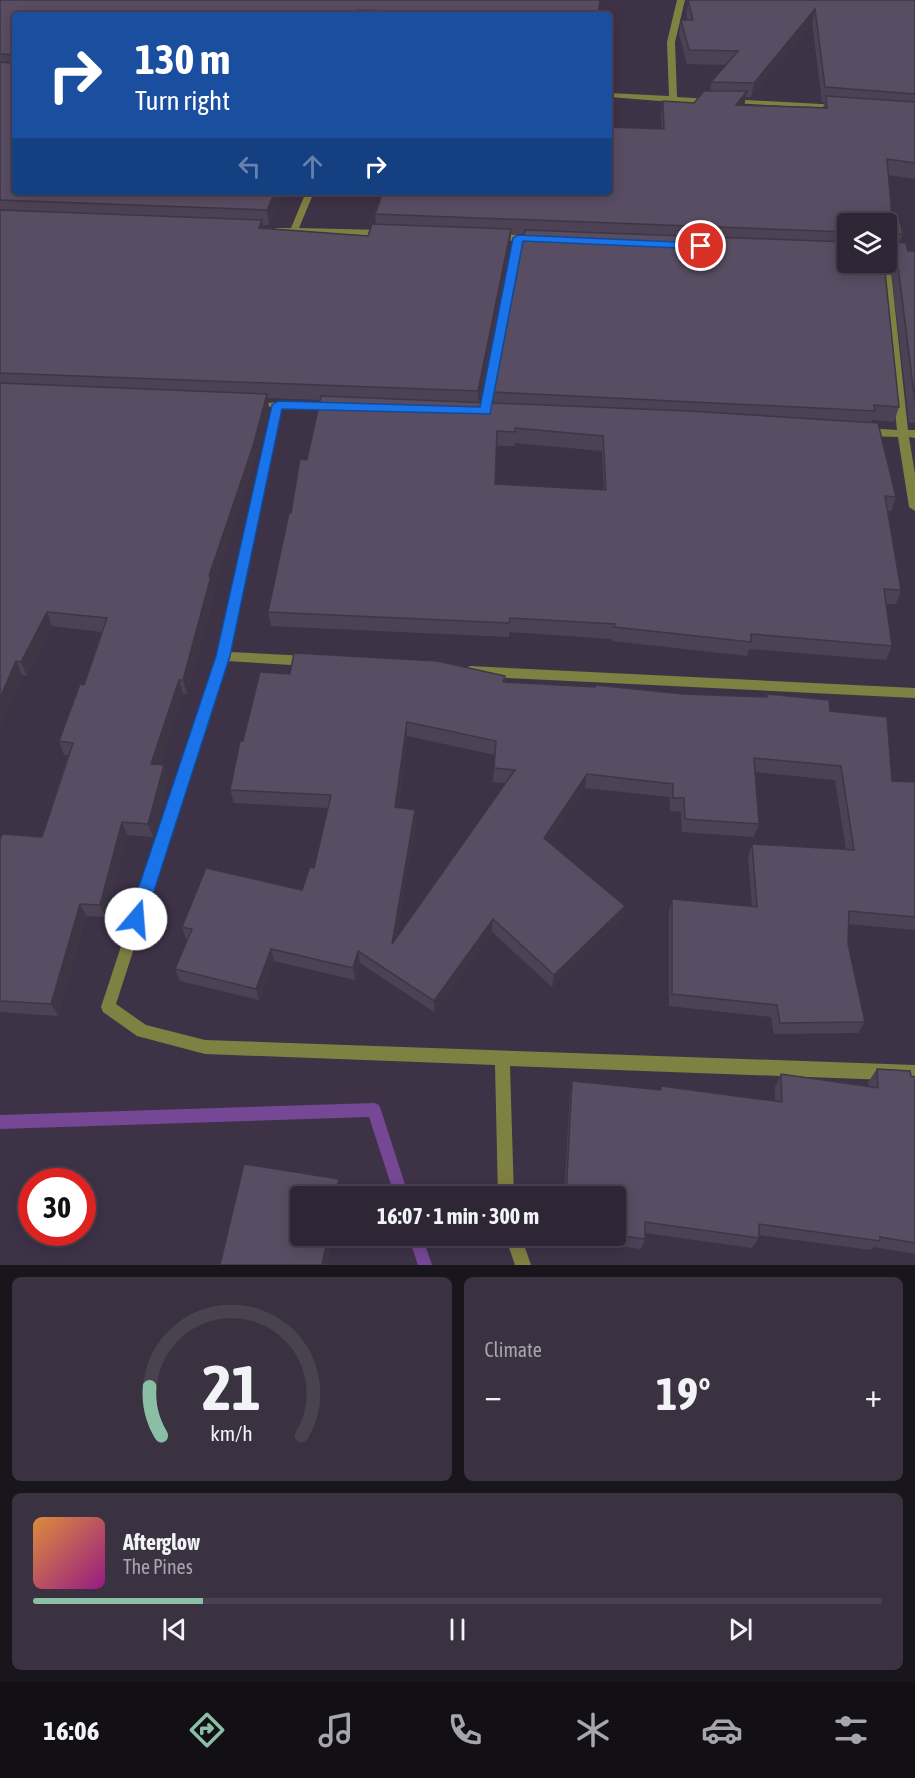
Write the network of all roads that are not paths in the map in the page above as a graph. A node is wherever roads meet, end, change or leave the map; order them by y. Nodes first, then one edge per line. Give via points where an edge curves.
1 (681, 0) edge
2 (612, 95) edge
3 (673, 100) junction
4 (852, 108) edge
5 (309, 195) edge
6 (270, 229) edge
7 (294, 230) junction
8 (400, 234) edge
9 (483, 237) edge
10 (518, 238) junction
11 (552, 239) edge
12 (897, 254) edge
13 (915, 255) edge
14 (886, 273) edge
15 (347, 407) edge
16 (474, 410) edge
17 (485, 411) junction
18 (497, 411) edge
19 (856, 431) edge
20 (903, 434) junction
21 (915, 435) edge
22 (915, 507) edge
23 (223, 656) junction
24 (317, 662) edge
25 (459, 670) edge
26 (915, 693) edge
27 (502, 1059) junction
28 (915, 1073) edge
29 (506, 1186) edge
30 (517, 1246) edge
31 (524, 1265) edge

1 - 3 street via 671,42
2 - 3 street
3 - 4 street
5 - 7 street
6 - 7 street
7 - 8 street
9 - 10 street
10 - 11 street
10 - 17 street
12 - 13 street
14 - 20 street
15 - 23 street via 272,405
16 - 17 street
17 - 18 street
19 - 20 street
20 - 21 street
20 - 22 street
23 - 24 street
23 - 27 street via 108,1007 142,1031 205,1047
25 - 26 street
27 - 28 street
27 - 29 street
30 - 31 street

